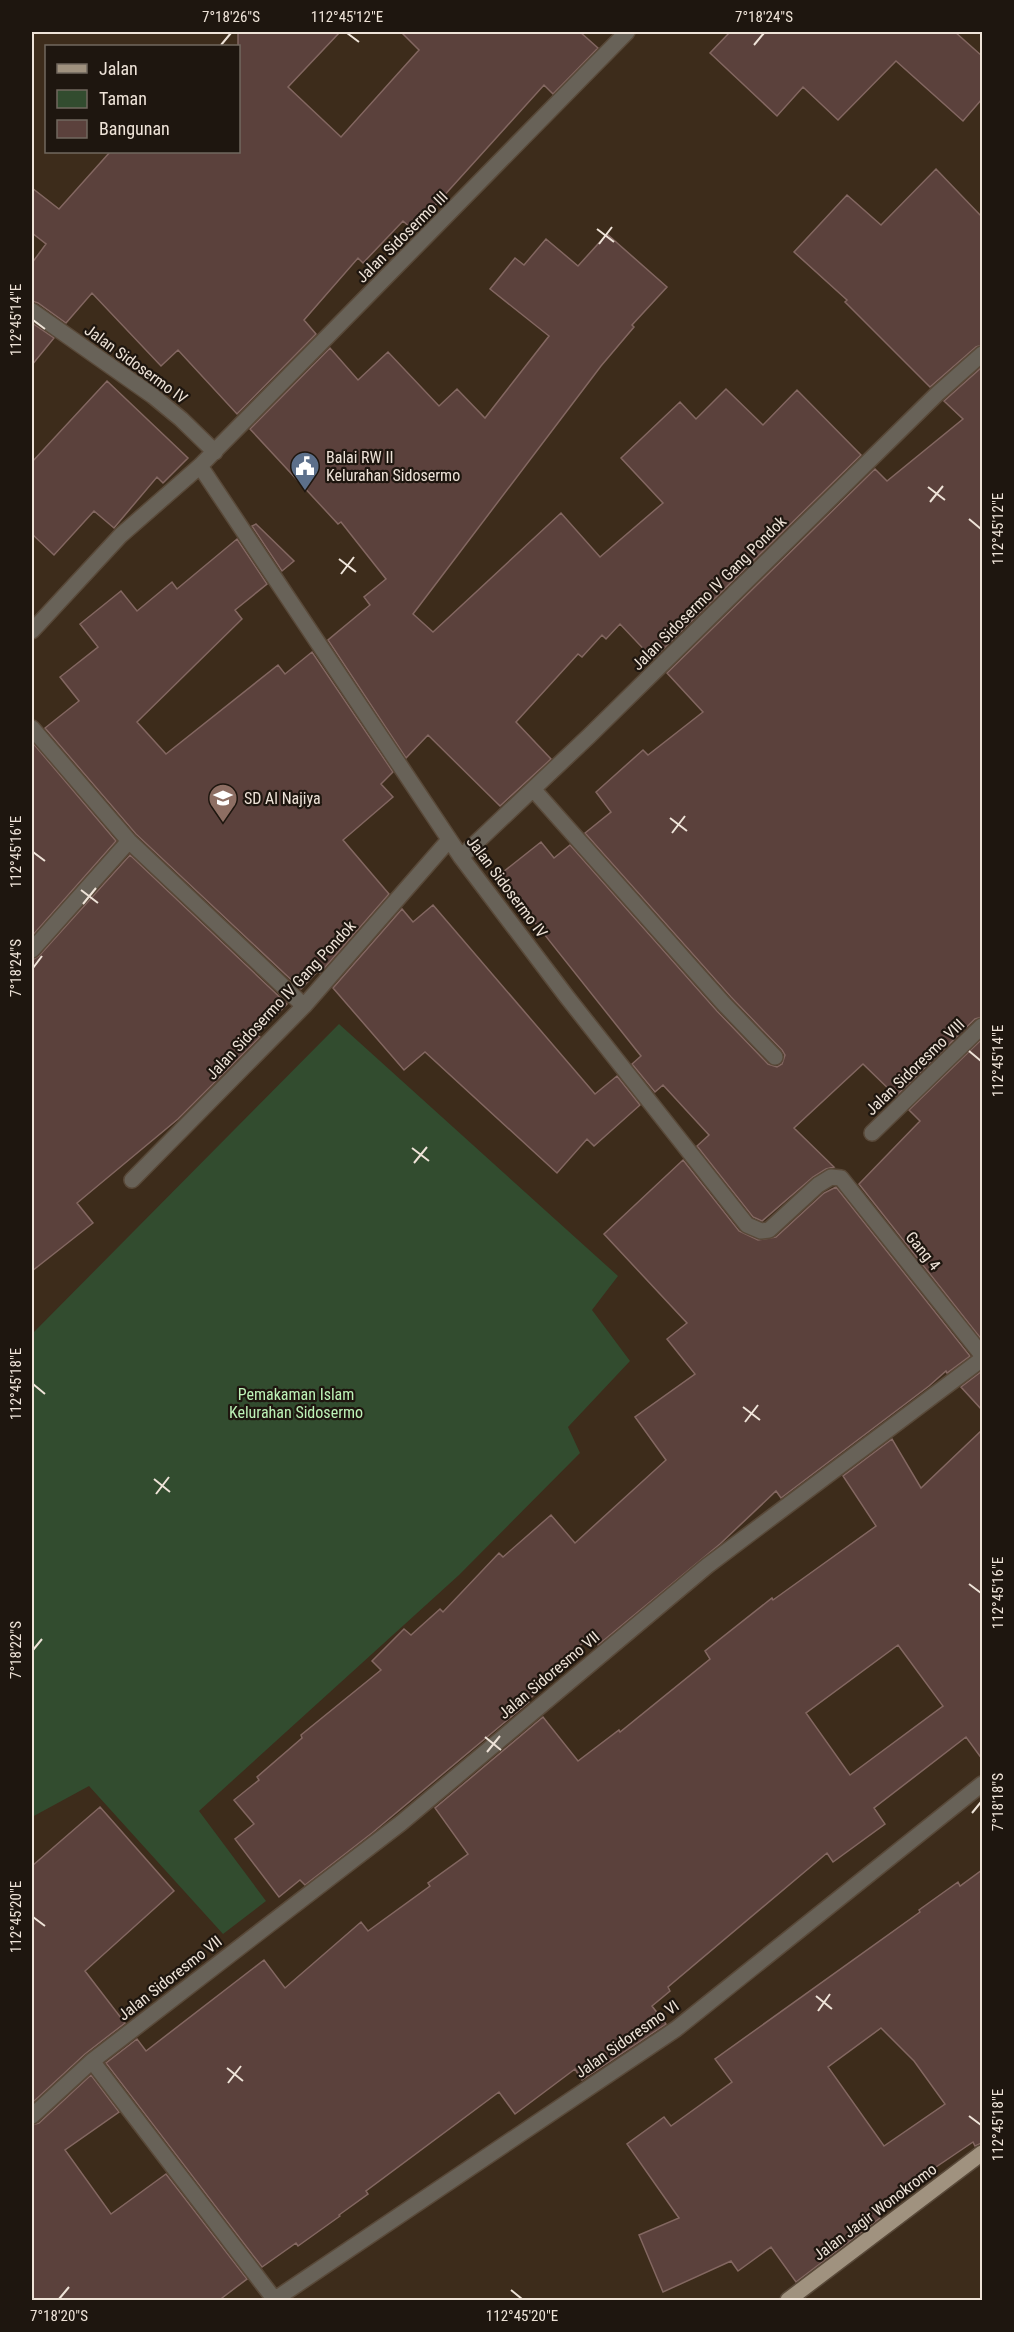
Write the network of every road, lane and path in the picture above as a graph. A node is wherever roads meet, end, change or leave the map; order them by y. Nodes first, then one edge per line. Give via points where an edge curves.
1 (627, 32) edge
2 (32, 312) edge
3 (982, 354) edge
4 (215, 452) junction
5 (200, 466) junction
6 (32, 631) edge
7 (32, 728) edge
8 (532, 789) junction
9 (450, 840) junction
10 (129, 841) junction
11 (461, 858) junction
12 (32, 950) edge
13 (304, 1006) junction
14 (982, 1026) edge
15 (775, 1057) dead end
16 (872, 1133) dead end
17 (831, 1177) joint
18 (132, 1180) dead end
19 (982, 1357) edge
20 (982, 1784) edge
21 (92, 2061) junction
22 (32, 2116) edge
23 (982, 2153) edge
24 (275, 2300) edge
25 (788, 2301) edge

1 - 4 street, Jalan Sidosermo III
2 - 4 street, Jalan Sidosermo IV via 153,396
3 - 8 street, Jalan Sidosermo IV Gang Pondok
4 - 5 street, Jalan Sidosermo III
5 - 6 street, Jalan Sidosermo III via 121,535
5 - 9 street, Jalan Sidosermo IV
7 - 10 street
8 - 11 street, Jalan Sidosermo IV Gang Pondok
8 - 15 street
9 - 11 street, Jalan Sidosermo IV
9 - 13 street, Jalan Sidosermo IV Gang Pondok
10 - 12 street
10 - 13 street
11 - 17 street, Jalan Sidosermo IV via 747,1225 770,1230
13 - 18 street, Jalan Sidosermo IV Gang Pondok
14 - 16 street, Jalan Sidoresmo VIII
17 - 19 street, Gang 4 via 841,1178
19 - 21 street, Jalan Sidoresmo VII via 706,1566 401,1823
20 - 24 street, Jalan Sidoresmo VI via 676,2029
21 - 22 street, Jalan Sidoresmo VII
21 - 24 street
23 - 25 main road, Jalan Jagir Wonokromo

